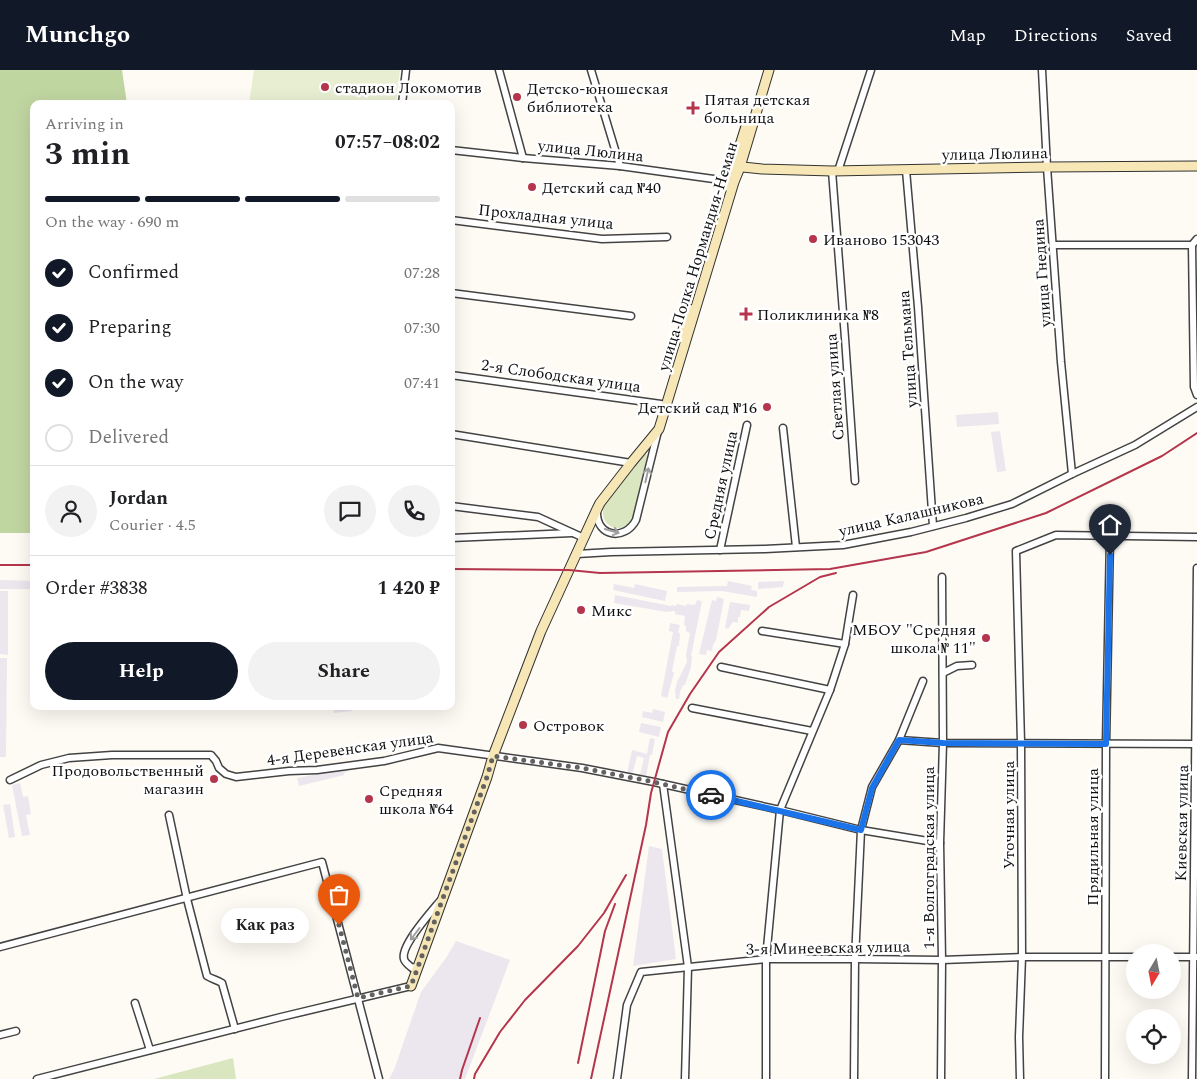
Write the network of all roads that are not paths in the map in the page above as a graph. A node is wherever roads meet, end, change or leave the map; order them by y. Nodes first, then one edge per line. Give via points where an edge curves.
1 (406, 70) edge
2 (499, 70) edge
3 (591, 70) edge
4 (763, 70) edge
5 (769, 70) edge
6 (871, 70) edge
7 (1042, 70) edge
8 (402, 100) edge
9 (748, 142) junction
10 (455, 150) edge
11 (523, 158) junction
12 (620, 166) junction
13 (1047, 166) junction
14 (1197, 166) edge
15 (736, 169) junction
16 (762, 169) junction
17 (793, 170) junction
18 (906, 170) junction
19 (835, 171) junction
20 (728, 181) junction
21 (455, 220) edge
22 (667, 237) dead end
23 (1197, 239) edge
24 (1053, 245) junction
25 (1192, 245) junction
26 (455, 294) edge
27 (631, 316) dead end
28 (455, 375) edge
29 (1197, 395) edge
30 (663, 404) junction
31 (1197, 407) edge
32 (747, 425) dead end
33 (783, 428) dead end
34 (659, 429) junction
35 (455, 435) edge
36 (645, 446) junction
37 (631, 463) junction
38 (1072, 474) junction
39 (855, 481) dead end
40 (455, 507) edge
41 (597, 509) junction
42 (933, 526) junction
43 (573, 533) junction
44 (1110, 536) junction
45 (1197, 537) edge
46 (455, 538) edge
47 (584, 538) junction
48 (796, 547) junction
49 (720, 550) junction
50 (576, 554) junction
51 (1197, 568) edge
52 (942, 577) dead end
53 (853, 595) dead end
54 (762, 631) dead end
55 (845, 644) junction
56 (972, 665) dead end
57 (721, 667) dead end
58 (942, 673) junction
59 (923, 681) dead end
60 (830, 690) junction
61 (692, 708) dead end
62 (812, 731) junction
63 (899, 740) junction
64 (943, 743) junction
65 (1021, 743) junction
66 (1106, 744) junction
67 (1196, 744) edge
68 (493, 756) junction
69 (10, 780) dead end
70 (664, 784) junction
71 (780, 810) junction
72 (169, 815) dead end
73 (861, 830) junction
74 (940, 844) junction
75 (444, 896) junction
76 (187, 898) junction
77 (0, 947) edge
78 (1022, 957) junction
79 (1105, 957) junction
80 (1126, 957) edge
81 (1181, 957) edge
82 (1195, 957) edge
83 (854, 959) junction
84 (766, 960) junction
85 (942, 960) junction
86 (419, 966) junction
87 (688, 967) junction
88 (411, 986) joint
89 (358, 998) junction
90 (135, 1002) dead end
91 (235, 1029) junction
92 (16, 1031) dead end
93 (0, 1035) edge
94 (150, 1050) junction
95 (37, 1079) edge
96 (379, 1079) edge
97 (617, 1079) edge
98 (685, 1079) edge
99 (766, 1079) edge
100 (854, 1079) edge
101 (941, 1079) edge
102 (1020, 1079) edge
103 (1106, 1079) edge
104 (1192, 1079) edge

1 - 8 street
2 - 11 street
3 - 12 street
4 - 15 street, улица Полка Нормандия-Неман
5 - 9 street, улица Полка Нормандия-Неман
6 - 19 street
7 - 13 street, улица Гнедина
9 - 15 street, улица Полка Нормандия-Неман
9 - 16 street via 752,161
10 - 11 street, улица Люлина
11 - 12 street, улица Люлина
12 - 20 street, улица Люлина
13 - 14 street, улица Люлина
13 - 18 street, улица Люлина
13 - 24 street, улица Гнедина
15 - 16 street, улица Люлина
15 - 17 street, улица Люлина
15 - 20 street, улица Полка Нормандия-Неман
15 - 30 street, улица Полка Нормандия-Неман
16 - 17 street, улица Люлина
17 - 19 street, улица Люлина
18 - 19 street, улица Люлина
18 - 42 street, улица Тельмана
19 - 39 street, Светлая улица
20 - 30 street, улица Полка Нормандия-Неман
21 - 22 street, Прохладная улица via 602,238
23 - 25 street
24 - 25 street
24 - 38 street, улица Гнедина
25 - 29 street via 1194,387
26 - 27 street
28 - 30 street, 2-я Слободская улица
30 - 34 street, улица Полка Нормандия-Неман
30 - 36 street, улица Полка Нормандия-Неман
31 - 38 street, улица Калашникова via 1135,445
32 - 49 street, Средняя улица
33 - 48 street
34 - 36 street, улица Полка Нормандия-Неман
41 -> 34 street via 598,522 608,532 622,534 633,526
35 - 37 street
36 - 37 street, улица Полка Нормандия-Неман
37 - 41 street, улица Полка Нормандия-Неман
38 - 42 street, улица Калашникова via 1012,504
40 - 43 street via 538,517
41 - 47 street, улица Полка Нормандия-Неман
42 - 48 street, улица Калашникова via 843,545
43 - 46 street
43 - 47 street
44 - 45 street
44 - 65 street, Уточная улица via 1056,535 1016,551
44 - 66 street, Прядильная улица
47 - 50 street, улица Полка Нормандия-Неман
48 - 49 street, улица Калашникова
49 - 50 street, улица Калашникова
50 - 68 street, улица Полка Нормандия-Неман via 541,631
51 - 67 street, Киевская улица
52 - 58 street, 1-я Волгоградская улица
53 - 55 street
54 - 55 street
55 - 60 street
56 - 58 street via 957,666
57 - 60 street
58 - 64 street, 1-я Волгоградская улица
59 - 63 street
60 - 62 street
61 - 62 street
62 - 71 street
63 - 64 street
63 - 73 street via 872,788
64 - 65 street
64 - 74 street, 1-я Волгоградская улица
65 - 66 street
65 - 78 street, Уточная улица
66 - 67 street
66 - 79 street, Прядильная улица
67 - 82 street, Киевская улица
68 - 69 street, 4-я Деревенская улица via 438,748 384,761 236,777 219,768 211,755 112,755 69,758 41,765
68 - 70 street, 4-я Деревенская улица via 582,768
68 - 75 street, улица Полка Нормандия-Неман
70 - 71 street, 4-я Деревенская улица
70 - 87 street
71 - 73 street, 4-я Деревенская улица
71 - 84 street
72 - 76 street
73 - 74 street, 4-я Деревенская улица
73 - 83 street
74 - 85 street, 1-я Волгоградская улица
75 - 86 street, улица Полка Нормандия-Неман
75 -> 86 street via 404,950 403,958 407,964 412,968
76 - 77 street
76 - 89 street via 322,862
76 - 91 street via 207,976 222,983
78 - 79 street, 3-я Минеевская улица
78 - 85 street, 3-я Минеевская улица
78 - 102 street, Уточная улица
79 - 80 street, 3-я Минеевская улица
79 - 103 street, Прядильная улица
81 - 82 street
82 - 104 street, Киевская улица
83 - 84 street, 3-я Минеевская улица
83 - 85 street, 3-я Минеевская улица
83 - 100 street
84 - 87 street, 3-я Минеевская улица
84 - 99 street
85 - 101 street, 1-я Волгоградская улица
86 - 88 street, улица Полка Нормандия-Неман
87 - 97 street, 3-я Минеевская улица via 641,972 627,1005
87 - 98 street
88 - 89 street
89 - 91 street
89 - 96 street
90 - 94 street
91 - 94 street
92 - 93 street
94 - 95 street

